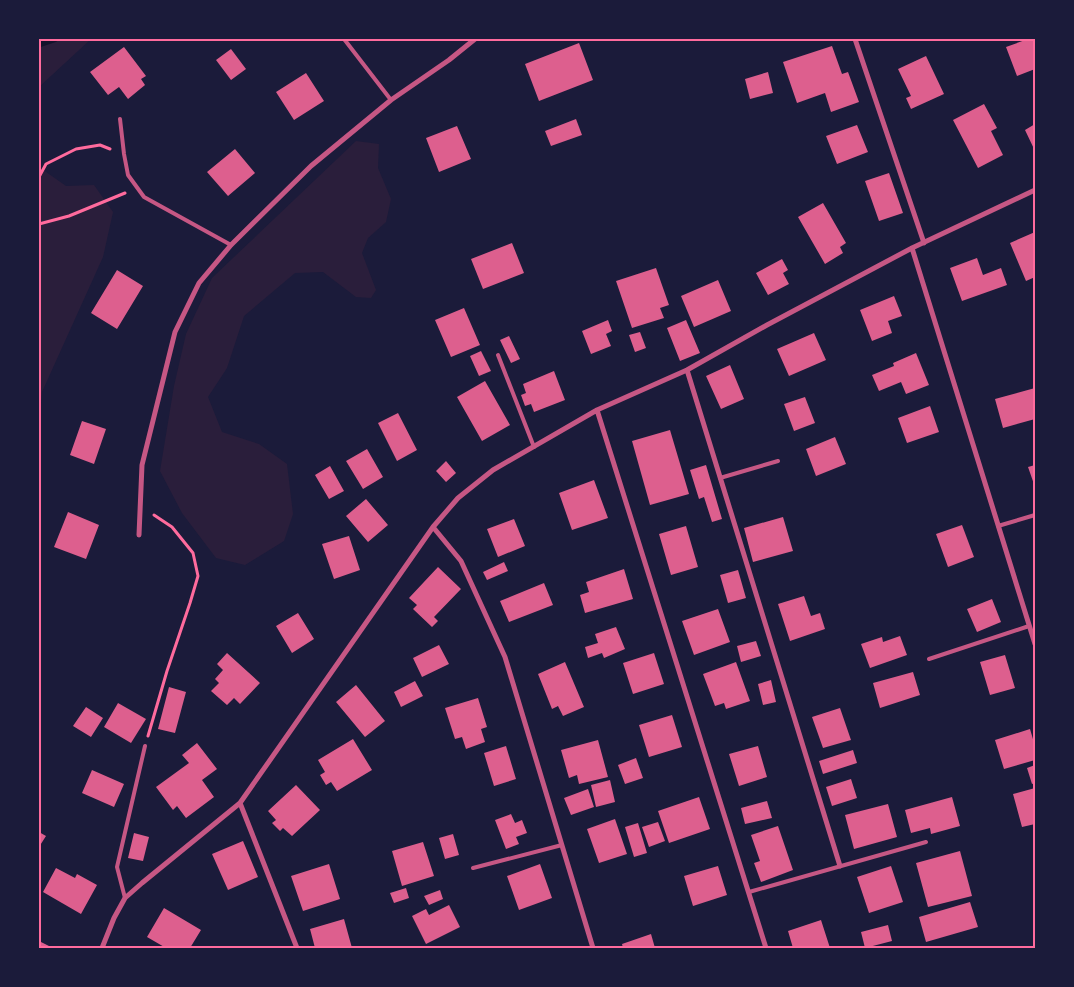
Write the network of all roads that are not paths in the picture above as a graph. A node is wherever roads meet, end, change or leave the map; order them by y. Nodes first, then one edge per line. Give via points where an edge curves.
1 (344, 39) edge
2 (475, 39) edge
3 (855, 39) edge
4 (390, 100) junction
5 (120, 119) dead end
6 (1035, 190) edge
7 (924, 243) junction
8 (232, 245) junction
9 (912, 248) junction
10 (498, 355) dead end
11 (687, 370) junction
12 (597, 410) junction
13 (534, 447) junction
14 (778, 461) dead end
15 (720, 478) junction
16 (1035, 515) edge
17 (998, 526) junction
18 (433, 527) junction
19 (140, 535) dead end
20 (1029, 626) junction
21 (1035, 644) edge
22 (929, 659) dead end
23 (145, 746) road end
24 (240, 803) junction
25 (926, 842) dead end
26 (562, 845) junction
27 (840, 866) junction
28 (473, 868) dead end
29 (749, 892) junction
30 (126, 898) junction
31 (102, 948) edge
32 (297, 948) edge
33 (593, 948) edge
34 (766, 948) edge

1 - 4 lane
2 - 4 street
3 - 7 street
4 - 8 street via 311,166
5 - 8 lane via 128,175 144,197
6 - 7 street
7 - 9 street
8 - 19 street via 199,282 175,332 142,465
9 - 11 street
9 - 17 street
10 - 13 lane
11 - 12 street
11 - 15 street
12 - 13 street
12 - 29 street
13 - 18 street via 493,470 458,498
14 - 15 lane
15 - 27 street
16 - 17 lane
17 - 20 street
18 - 24 street
18 - 26 street via 461,561 505,657
20 - 21 street
20 - 22 lane
23 - 30 lane via 117,867
24 - 30 street
24 - 32 street
25 - 27 lane
26 - 28 lane
26 - 33 street
27 - 29 lane
29 - 34 street
30 - 31 street

